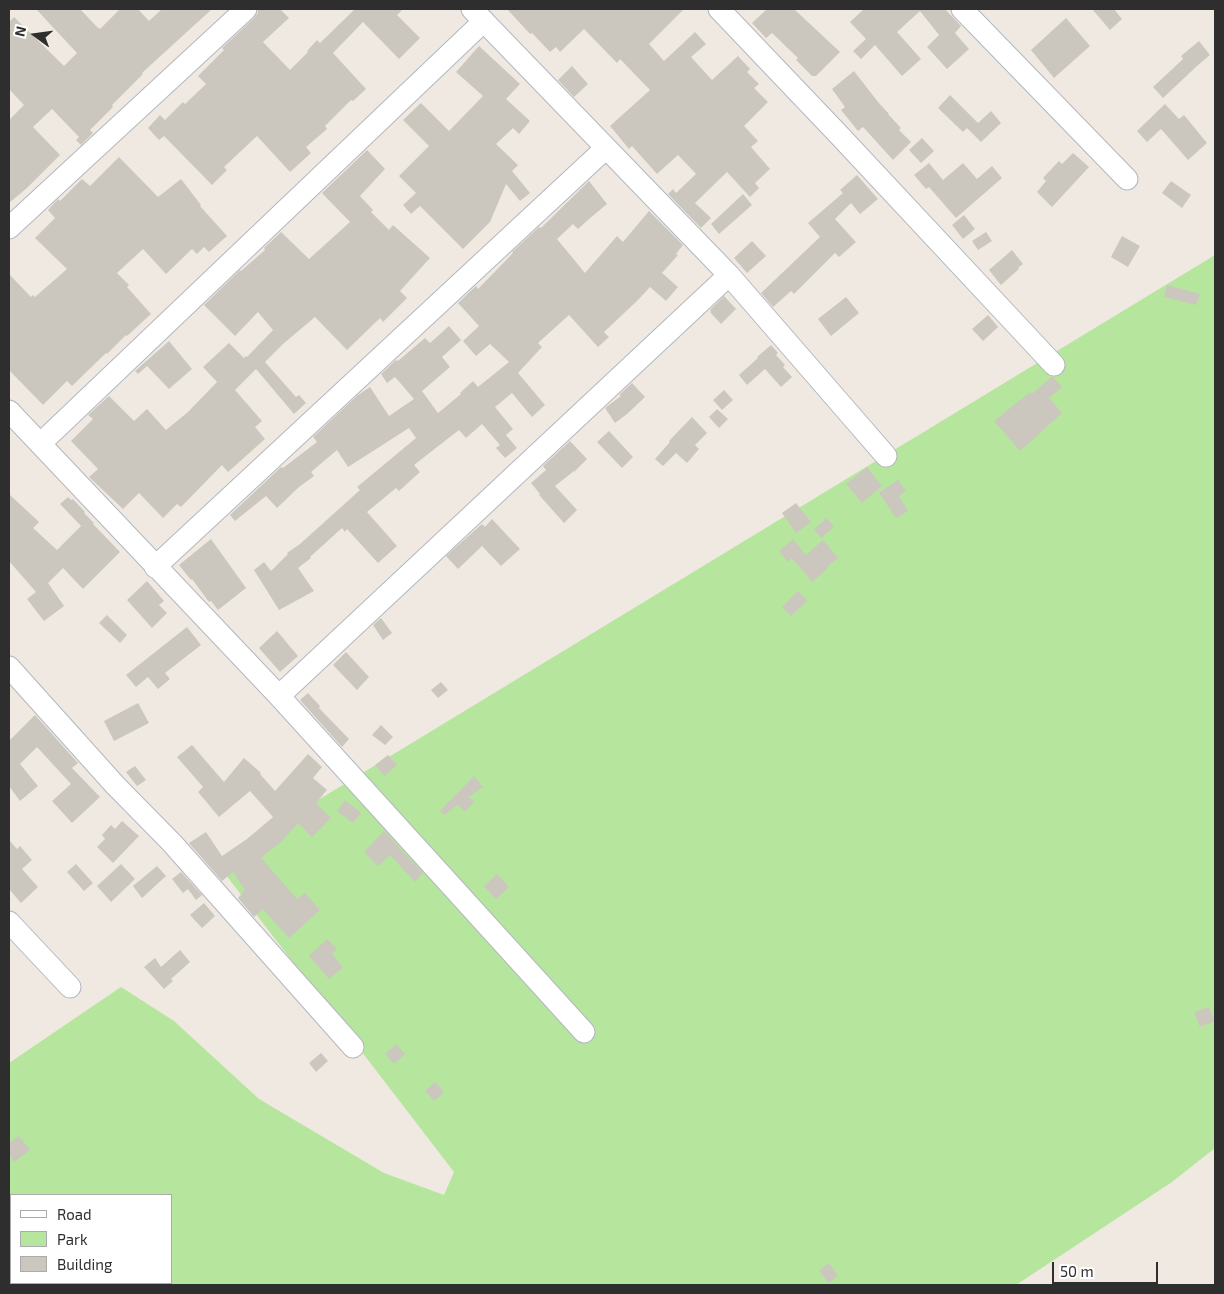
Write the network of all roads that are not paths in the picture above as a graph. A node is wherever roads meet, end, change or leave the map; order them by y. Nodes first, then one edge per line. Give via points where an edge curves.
1 (246, 9) edge
2 (719, 9) edge
3 (962, 9) edge
4 (478, 15) edge
5 (606, 148) junction
6 (1127, 179) dead end
7 (9, 228) edge
8 (729, 275) junction
9 (1054, 365) dead end
10 (9, 411) edge
11 (40, 444) junction
12 (886, 456) dead end
13 (155, 566) junction
14 (9, 667) edge
15 (279, 696) junction
16 (9, 922) edge
17 (70, 987) dead end
18 (584, 1032) dead end
19 (353, 1047) dead end

1 - 7 street
2 - 9 street
3 - 6 street
4 - 5 street
4 - 11 street
5 - 8 street
5 - 13 street
8 - 12 street
8 - 15 street
10 - 11 street
11 - 13 street
13 - 15 street
14 - 19 street via 172,843
15 - 18 street
16 - 17 street

